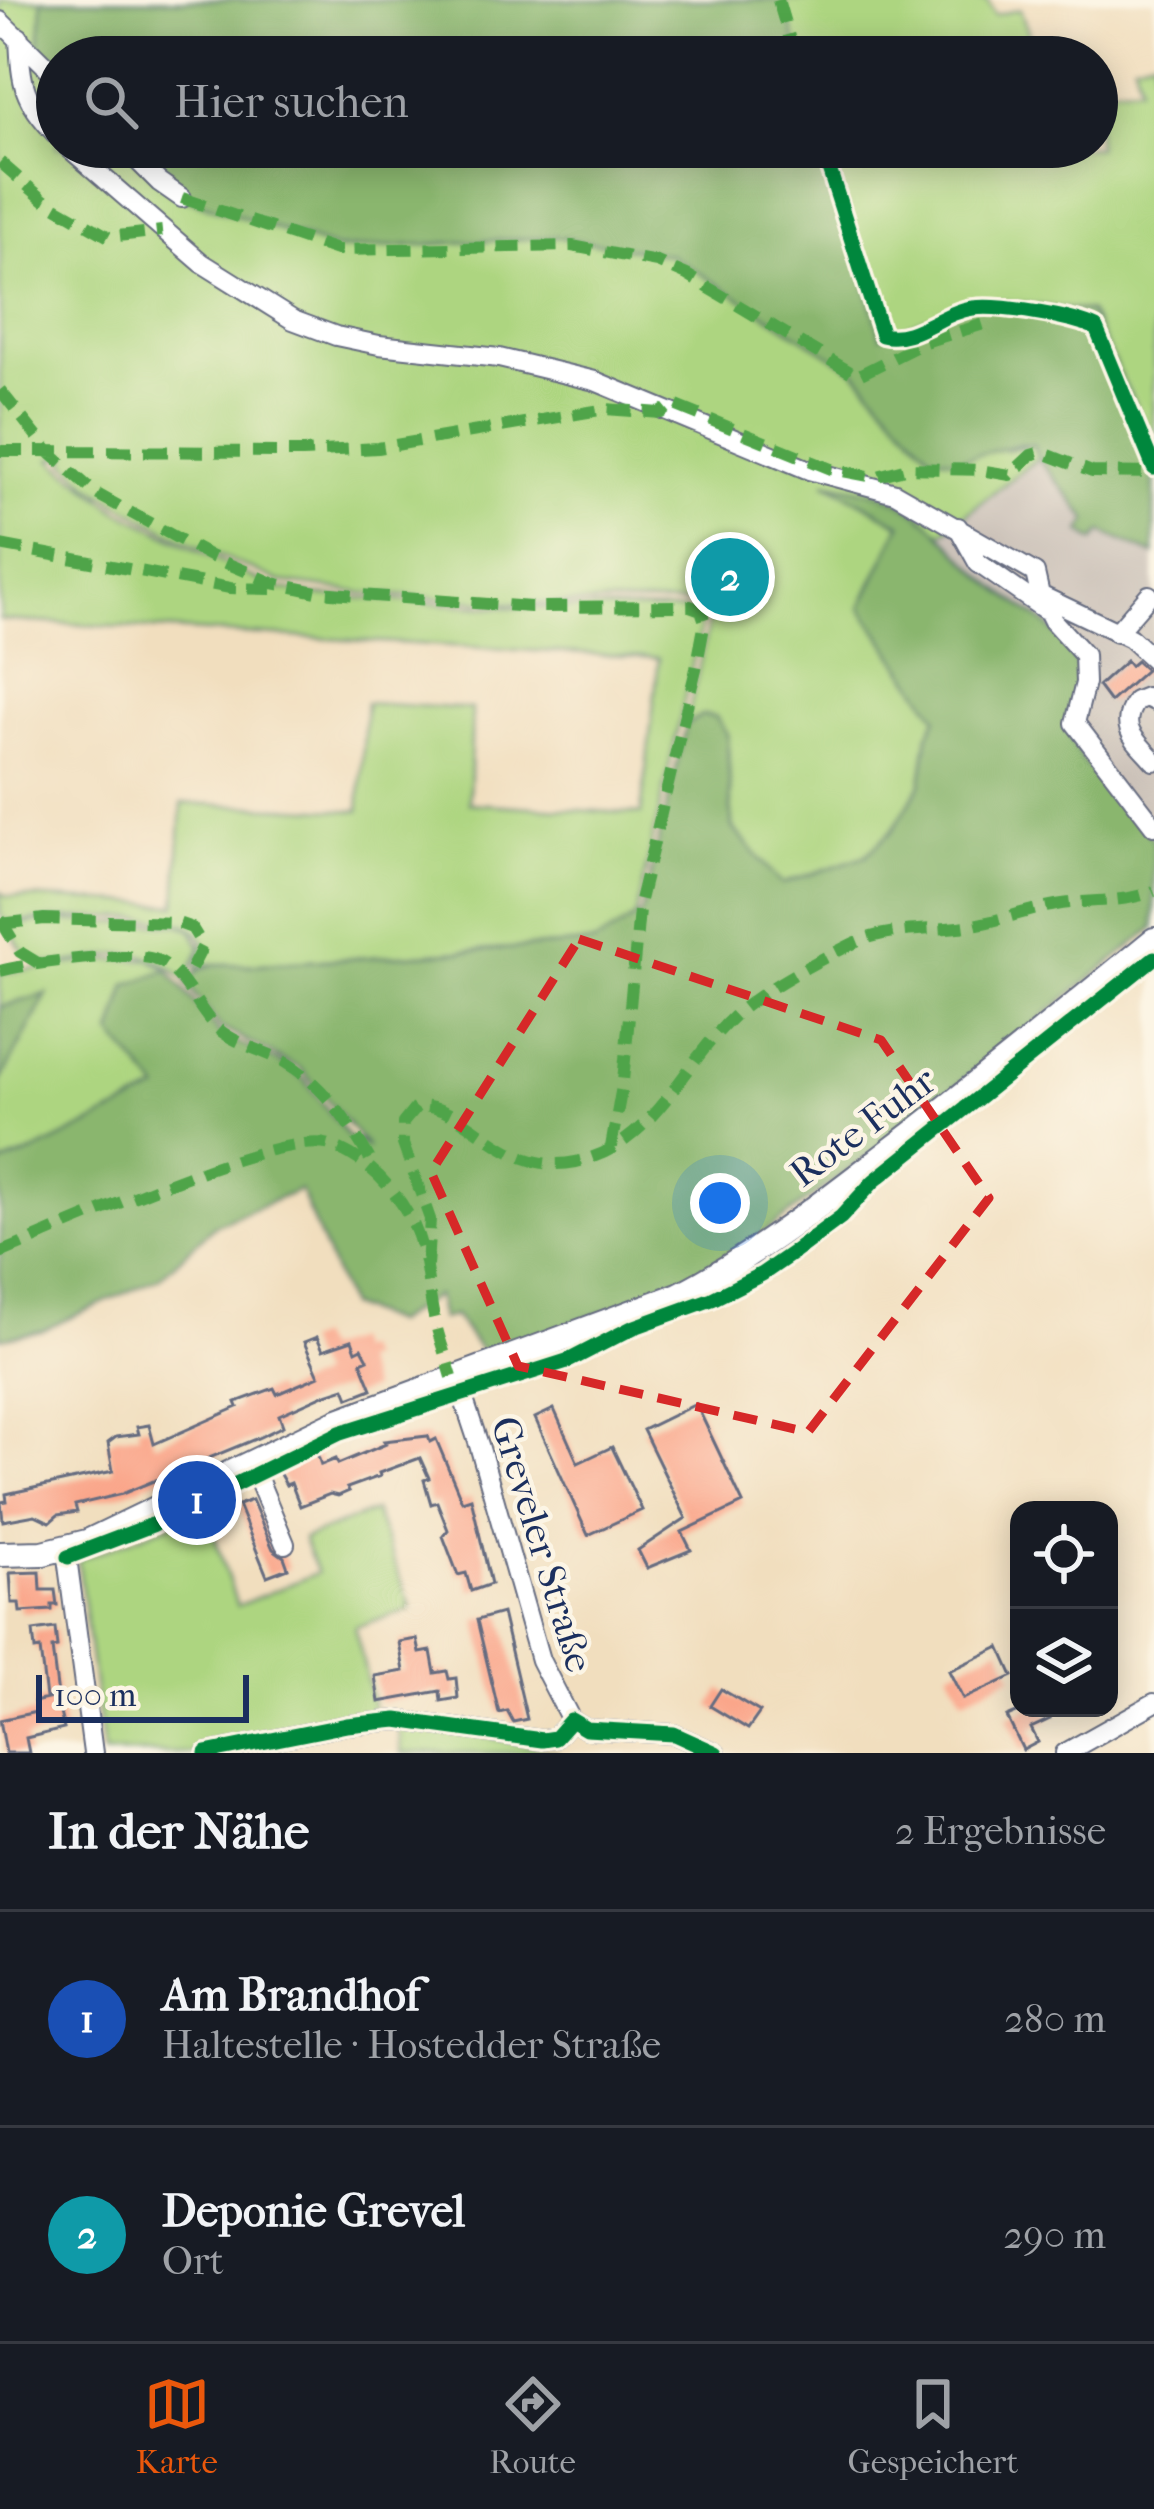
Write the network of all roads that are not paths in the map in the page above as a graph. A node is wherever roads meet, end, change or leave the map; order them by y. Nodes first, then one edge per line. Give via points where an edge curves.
1 (0, 21) edge
2 (19, 37) junction
3 (36, 55) edge
4 (36, 114) edge
5 (92, 168) edge
6 (144, 168) edge
7 (182, 198) dead end
8 (1149, 595) dead end
9 (1044, 604) junction
10 (1116, 633) junction
11 (1152, 654) edge
12 (1154, 701) edge
13 (1154, 761) edge
14 (1154, 826) edge
15 (1154, 940) edge
16 (452, 1377) junction
17 (251, 1462) junction
18 (285, 1544) dead end
19 (67, 1550) junction
20 (0, 1555) edge
21 (1154, 1703) edge
22 (571, 1720) junction
23 (518, 1744) edge
24 (93, 1753) edge
25 (206, 1753) edge
26 (716, 1753) edge
27 (1065, 1753) edge

1 - 2 street
2 - 3 street
2 - 4 street via 20,82
5 - 9 street via 202,263 315,329 595,381 809,470 895,493 1035,573
6 - 7 street
8 - 10 street
9 - 10 street
9 - 14 street via 1084,655 1075,723
10 - 11 street
12 - 13 street via 1136,701 1126,720
15 - 16 main road, Rote Fuhr via 927,1123 734,1264 679,1295
16 - 17 main road, Rote Fuhr
16 - 22 street, Greveler Straße via 540,1660
17 - 18 street
17 - 19 main road, Rote Fuhr
19 - 20 main road
19 - 24 street
21 - 27 street
22 - 23 street via 555,1738
22 - 26 street, Greveler Straße via 586,1729 674,1734
23 - 25 street via 397,1720

